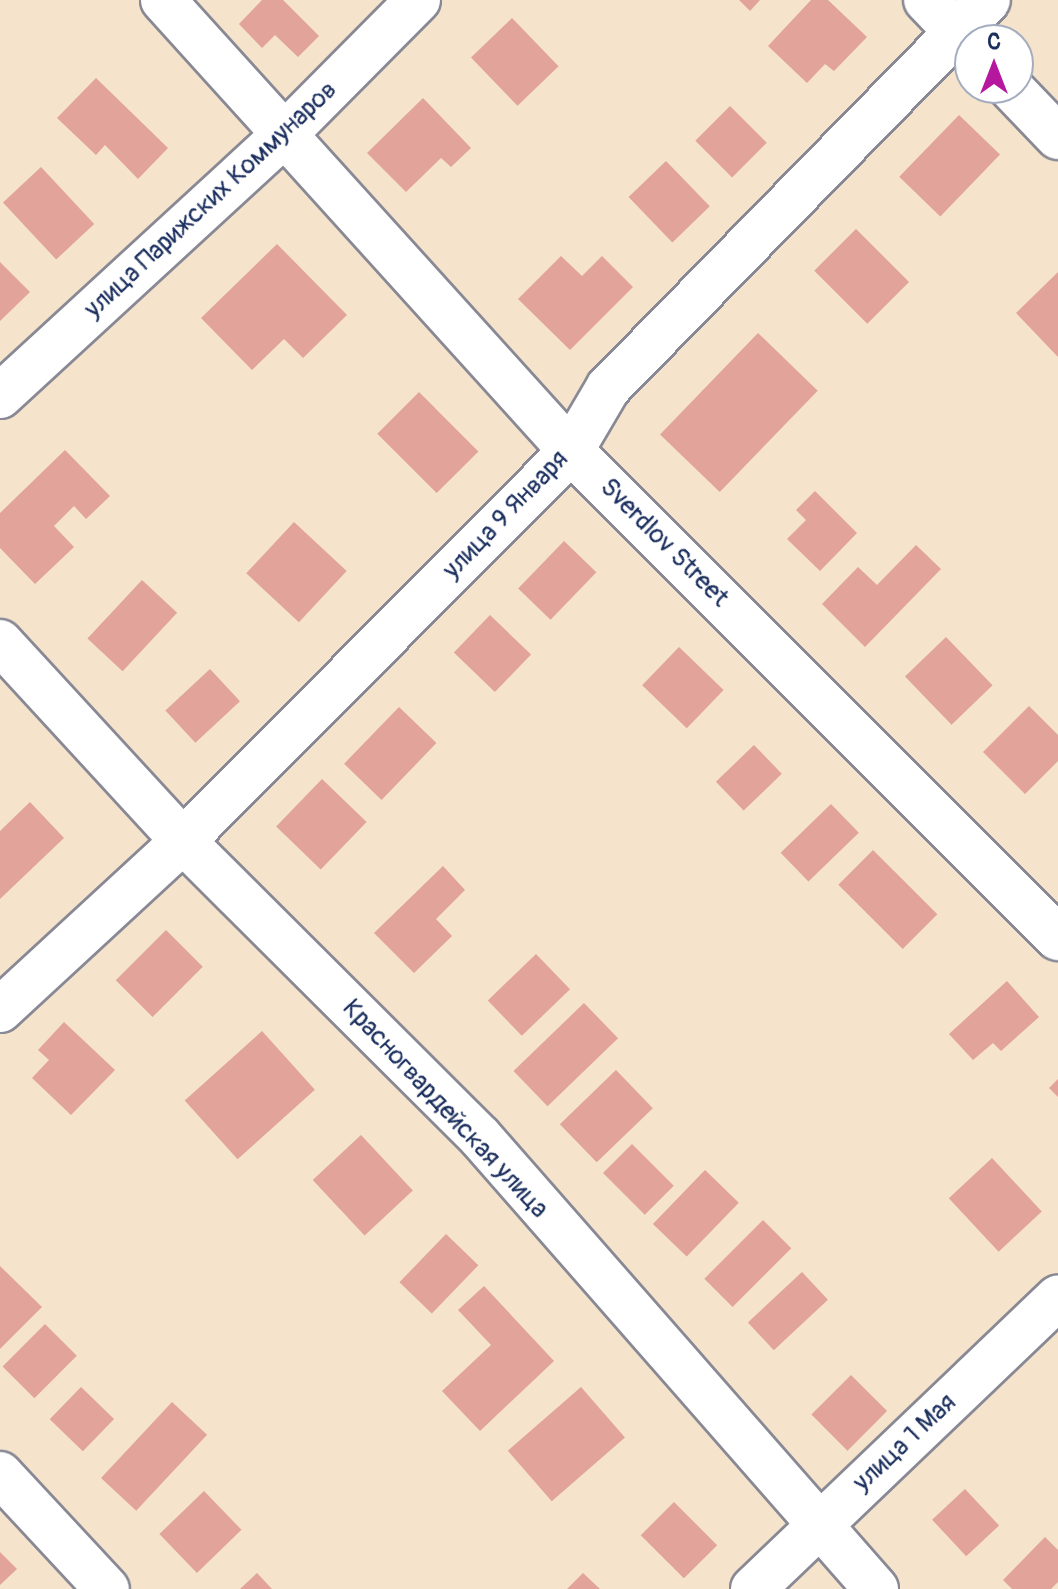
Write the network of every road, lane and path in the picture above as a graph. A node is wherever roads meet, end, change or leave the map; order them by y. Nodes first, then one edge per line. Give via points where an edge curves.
1 (163, 0) edge
2 (418, 0) edge
3 (926, 0) edge
4 (988, 0) edge
5 (973, 24) edge
6 (954, 29) edge
7 (954, 49) edge
8 (1026, 104) edge
9 (282, 137) junction
10 (1058, 137) edge
11 (0, 396) edge
12 (571, 451) junction
13 (0, 642) edge
14 (183, 841) junction
15 (1058, 938) edge
16 (0, 1010) edge
17 (1058, 1298) edge
18 (0, 1474) edge
19 (815, 1527) junction
20 (107, 1589) edge
21 (753, 1589) edge
22 (876, 1589) edge

1 - 9 street, Sverdlov Street
2 - 9 street, улица Парижских Коммунаров
3 - 6 street
4 - 5 street, улица 9 Января
7 - 12 street, улица 9 Января via 608,388
8 - 10 street
9 - 11 street, улица Парижских Коммунаров
9 - 12 street, Sverdlov Street
12 - 14 street, улица 9 Января
12 - 15 street, Sverdlov Street
13 - 14 street, Красногвардейская улица
14 - 16 street, улица 9 Января
14 - 19 street, Красногвардейская улица via 480,1137
17 - 19 street, улица 1 Мая
18 - 20 street
19 - 21 street, улица 1 Мая
19 - 22 street, Красногвардейская улица

